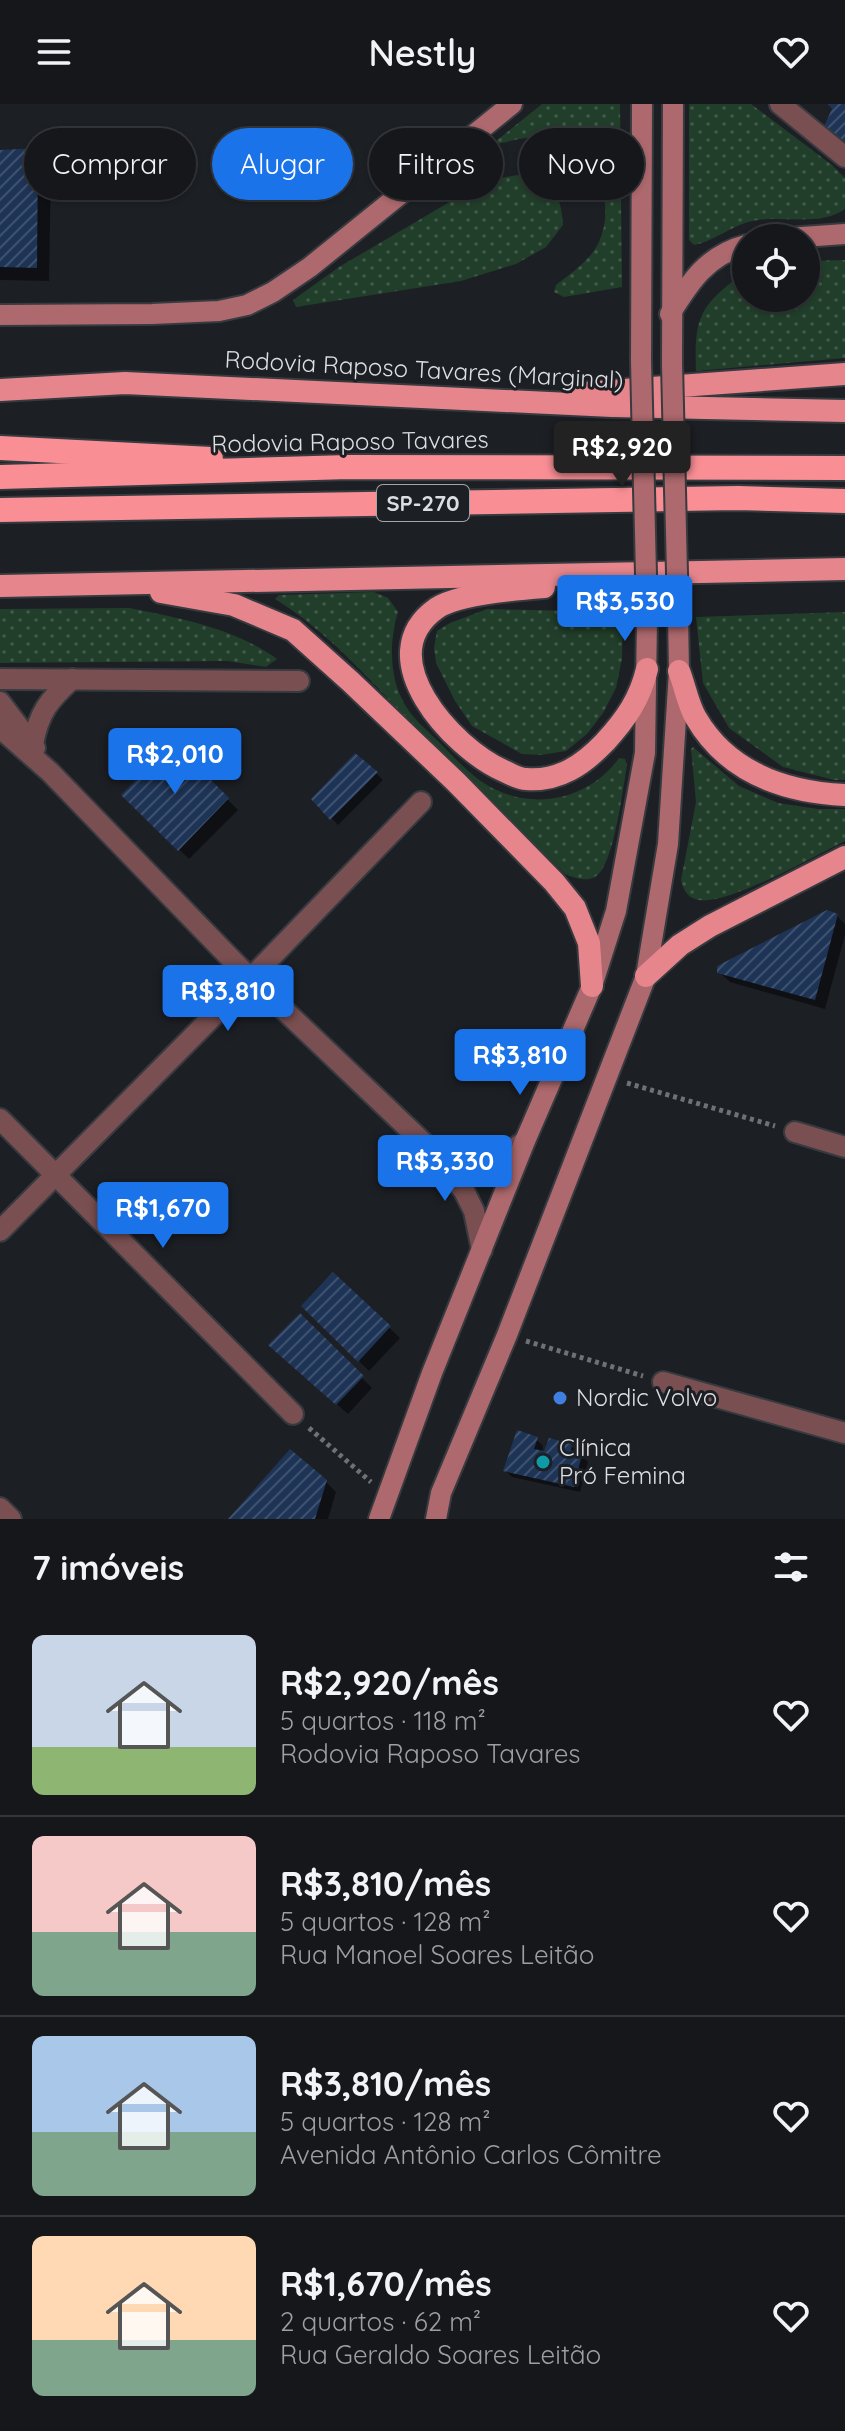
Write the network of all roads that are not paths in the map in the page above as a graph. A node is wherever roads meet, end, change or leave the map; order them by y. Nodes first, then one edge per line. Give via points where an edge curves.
1 (512, 104) edge
2 (642, 104) edge
3 (673, 104) edge
4 (780, 104) edge
5 (845, 157) edge
6 (841, 232) edge
7 (820, 234) edge
8 (732, 248) edge
9 (670, 314) junction
10 (0, 315) edge
11 (845, 374) edge
12 (0, 390) edge
13 (485, 400) junction
14 (845, 411) edge
15 (0, 448) edge
16 (349, 467) junction
17 (845, 468) edge
18 (0, 477) edge
19 (845, 501) edge
20 (0, 510) edge
21 (723, 570) junction
22 (845, 572) edge
23 (0, 587) edge
24 (647, 669) junction
25 (679, 671) junction
26 (0, 679) edge
27 (72, 679) junction
28 (299, 681) dead end
29 (0, 702) edge
30 (0, 728) edge
31 (33, 744) junction
32 (50, 772) junction
33 (845, 795) edge
34 (421, 802) dead end
35 (845, 857) edge
36 (845, 867) edge
37 (822, 868) junction
38 (646, 976) junction
39 (251, 978) junction
40 (592, 986) junction
41 (0, 1119) edge
42 (795, 1132) road end
43 (525, 1141) junction
44 (845, 1147) edge
45 (429, 1148) junction
46 (57, 1174) junction
47 (0, 1231) edge
48 (482, 1250) junction
49 (663, 1382) road end
50 (293, 1414) road end
51 (845, 1433) edge
52 (0, 1508) edge
53 (11, 1519) edge
54 (379, 1519) edge
55 (436, 1519) edge

1 - 10 main road via 310,267 247,305 152,314
2 - 24 main road, bridge
3 - 9 main road
4 - 5 street
6 - 7 main road
8 - 9 main road via 707,263
9 - 25 main road, bridge
11 - 13 highway
12 - 13 highway, Rodovia Raposo Tavares (Marginal) via 125,383
13 - 14 highway, Rodovia Raposo Tavares (Marginal)
15 - 16 highway
16 - 17 highway, Rodovia Raposo Tavares / SP-270
16 - 18 highway, Rodovia Raposo Tavares / SP-270
19 - 20 highway, SP-270 via 738,498
21 - 22 highway
21 - 23 highway
21 - 24 highway via 533,588 440,605 416,628 410,658 424,701 451,734 486,762 524,779 571,771 596,751 641,696
23 - 40 highway via 163,592 234,605 293,630 554,882 583,925
24 - 40 main road via 645,753 632,830 616,911
25 - 33 highway via 696,718 723,753 764,780 811,793
25 - 38 main road via 668,844
26 - 27 street
27 - 28 street
27 - 31 street via 43,710
29 - 31 street
30 - 32 street
31 - 32 street
32 - 39 street
34 - 39 street
35 - 37 highway
36 - 37 street
37 - 38 highway via 680,945
38 - 55 main road via 441,1493
39 - 45 street
39 - 46 street
40 - 43 main road
41 - 46 street
42 - 44 street
43 - 45 street via 509,1153 484,1160
43 - 48 main road
45 - 48 street via 464,1191
46 - 47 street
46 - 50 street
48 - 54 main road
49 - 51 street
52 - 53 street

